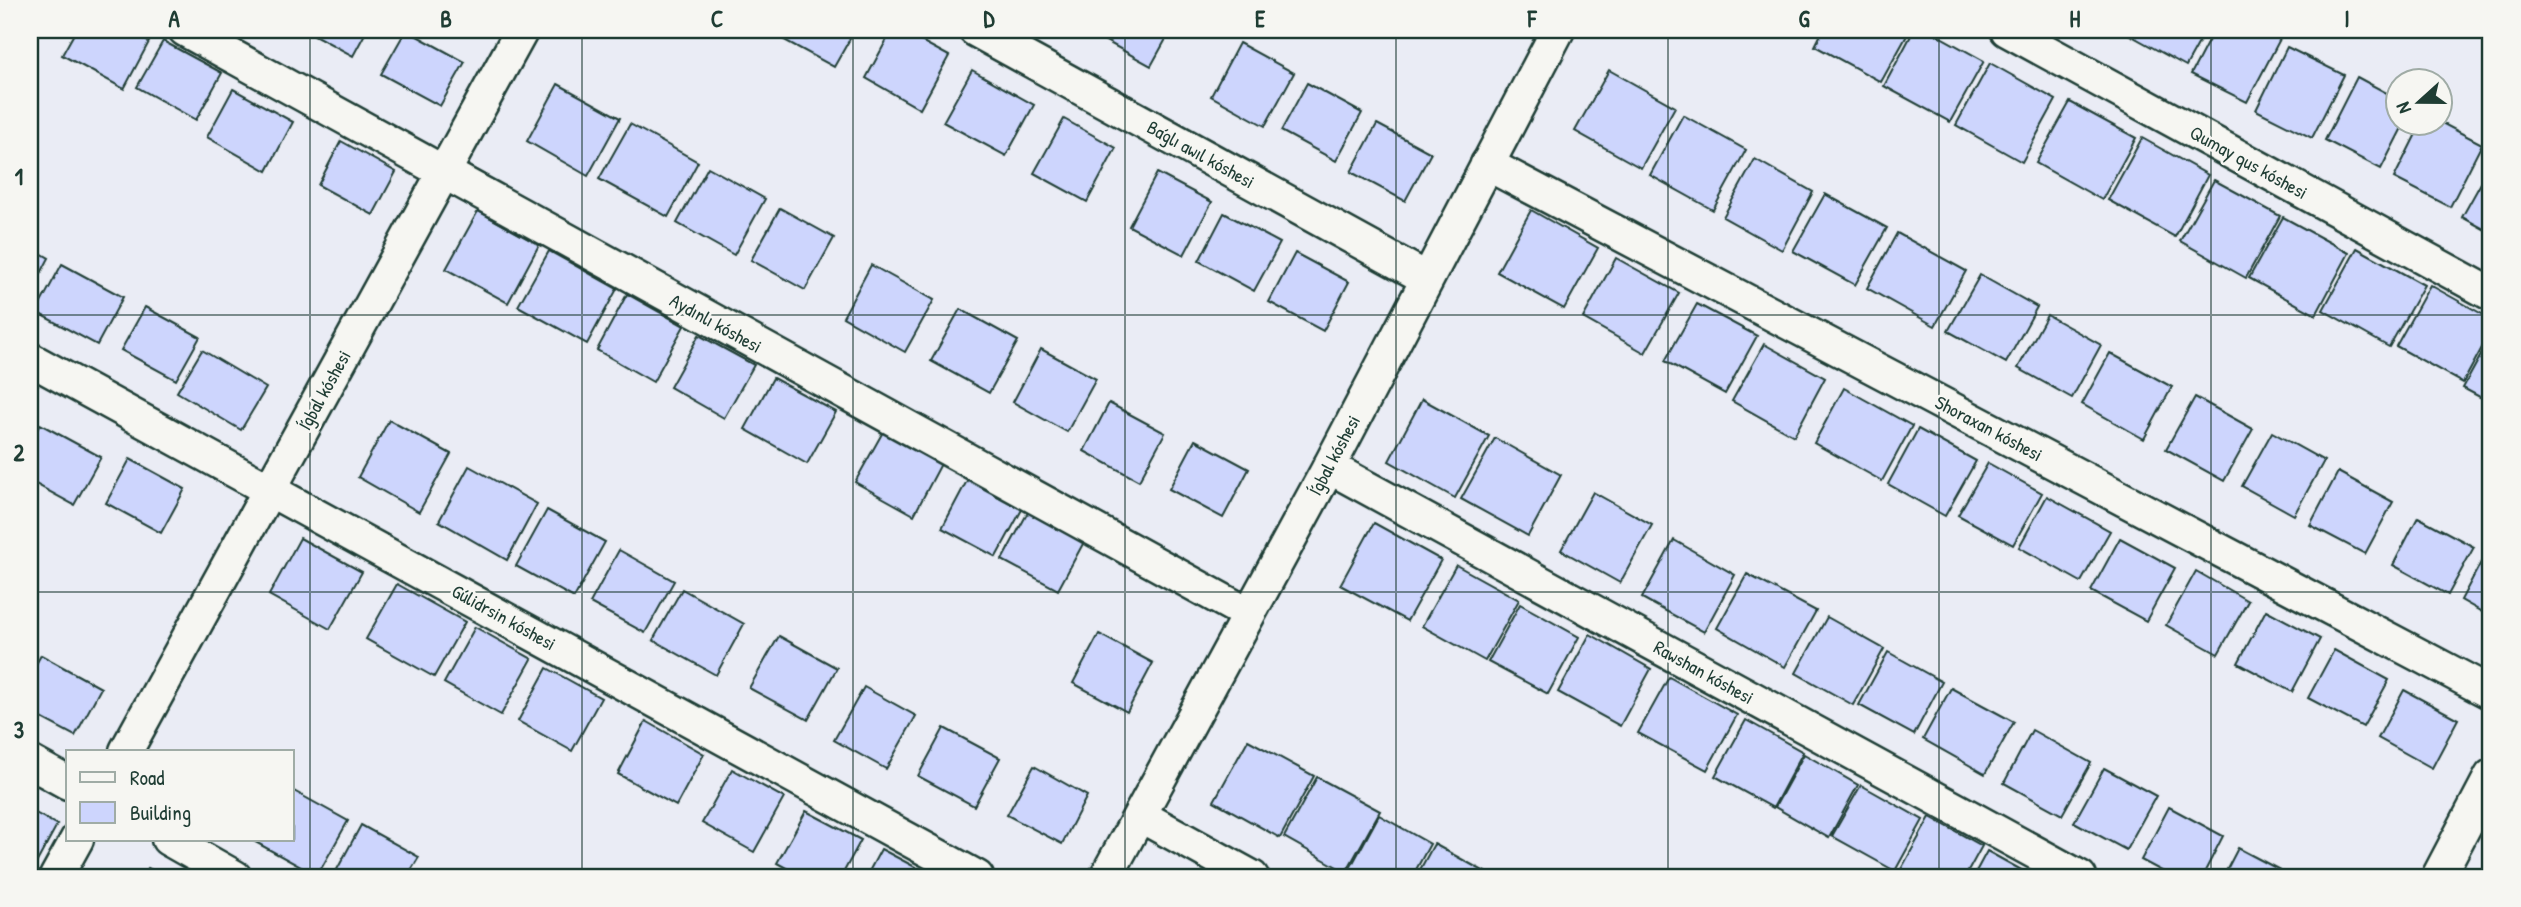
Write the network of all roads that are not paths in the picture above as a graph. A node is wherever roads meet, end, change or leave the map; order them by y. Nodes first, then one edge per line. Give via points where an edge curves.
1 (185, 30) edge
2 (522, 30) edge
3 (975, 30) edge
4 (1558, 30) edge
5 (2007, 30) edge
6 (1487, 164) junction
7 (444, 174) junction
8 (1426, 278) junction
9 (2491, 295) edge
10 (30, 359) edge
11 (1329, 467) junction
12 (270, 488) junction
13 (1248, 614) junction
14 (2491, 693) edge
15 (127, 750) edge
16 (30, 762) edge
17 (2491, 776) edge
18 (66, 782) edge
19 (1141, 816) junction
20 (76, 841) edge
21 (172, 841) edge
22 (56, 877) edge
23 (235, 877) edge
24 (977, 877) edge
25 (1107, 877) edge
26 (1252, 877) edge
27 (2080, 877) edge
28 (2438, 877) edge

1 - 7 street, Aydınlı kóshesi
2 - 7 street, Íǵbal kóshesi
3 - 8 street, Baǵlı awıl kóshesi
4 - 6 street, Íǵbal kóshesi
5 - 9 street, Qumay qus kóshesi
6 - 8 street, Íǵbal kóshesi
6 - 14 street, Shoraxan kóshesi
7 - 12 street, Íǵbal kóshesi
7 - 13 street, Aydınlı kóshesi
8 - 11 street, Íǵbal kóshesi
10 - 12 street, Gúlidrsin kóshesi
11 - 13 street, Íǵbal kóshesi
11 - 27 street, Rawshan kóshesi
12 - 15 street, Íǵbal kóshesi
12 - 24 street, Gúlidrsin kóshesi
13 - 19 street, Íǵbal kóshesi
16 - 18 street
17 - 28 street
19 - 25 street, Íǵbal kóshesi
19 - 26 street
20 - 22 street
21 - 23 street

